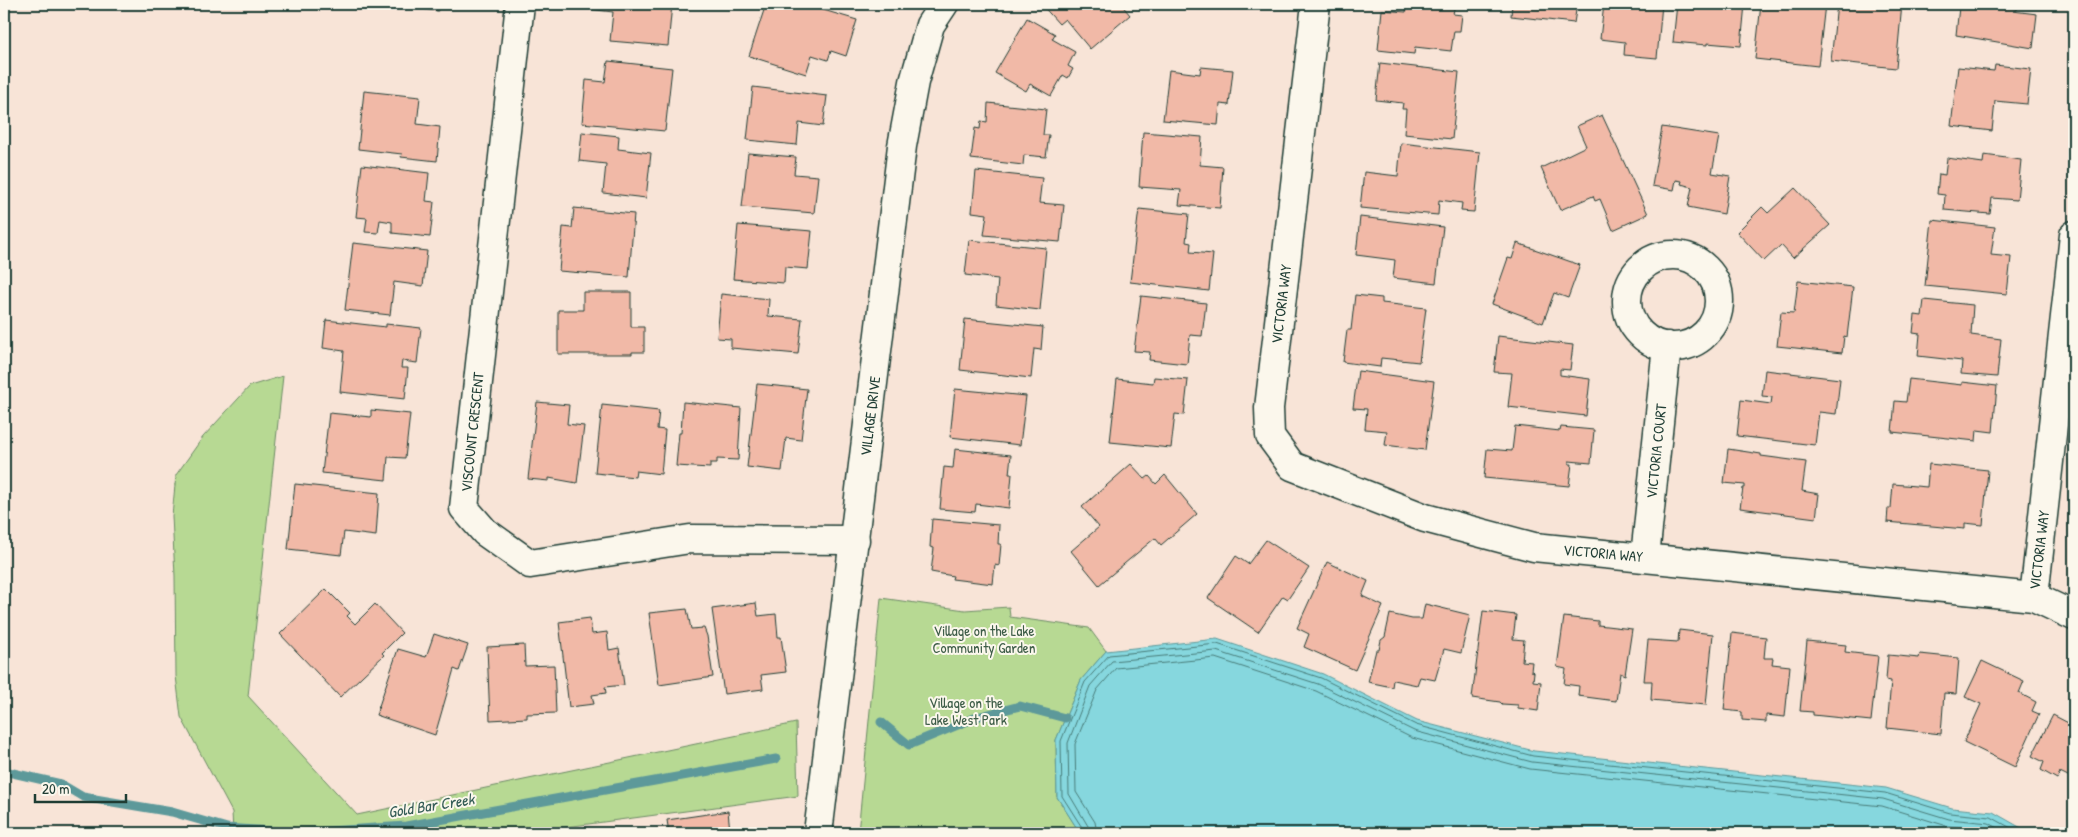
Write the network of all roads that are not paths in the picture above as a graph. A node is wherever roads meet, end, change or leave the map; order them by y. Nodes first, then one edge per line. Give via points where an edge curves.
1 (520, 4) edge
2 (944, 4) edge
3 (1316, 4) edge
4 (2074, 236) edge
5 (1667, 346) dead end
6 (856, 540) junction
7 (1645, 557) junction
8 (2034, 597) junction
9 (2074, 616) edge
10 (818, 833) edge

1 - 6 street, VISCOUNT CRESCENT via 464,508 485,532 530,564 690,539
2 - 6 street, VILLAGE DRIVE via 930,25 914,82 902,146
3 - 7 street, VICTORIA WAY via 1269,408 1270,436 1292,466 1425,518 1534,547
4 - 8 street, VICTORIA WAY
5 - 7 street, VICTORIA COURT
6 - 10 street, VILLAGE DRIVE
7 - 8 street, VICTORIA WAY
8 - 9 street

